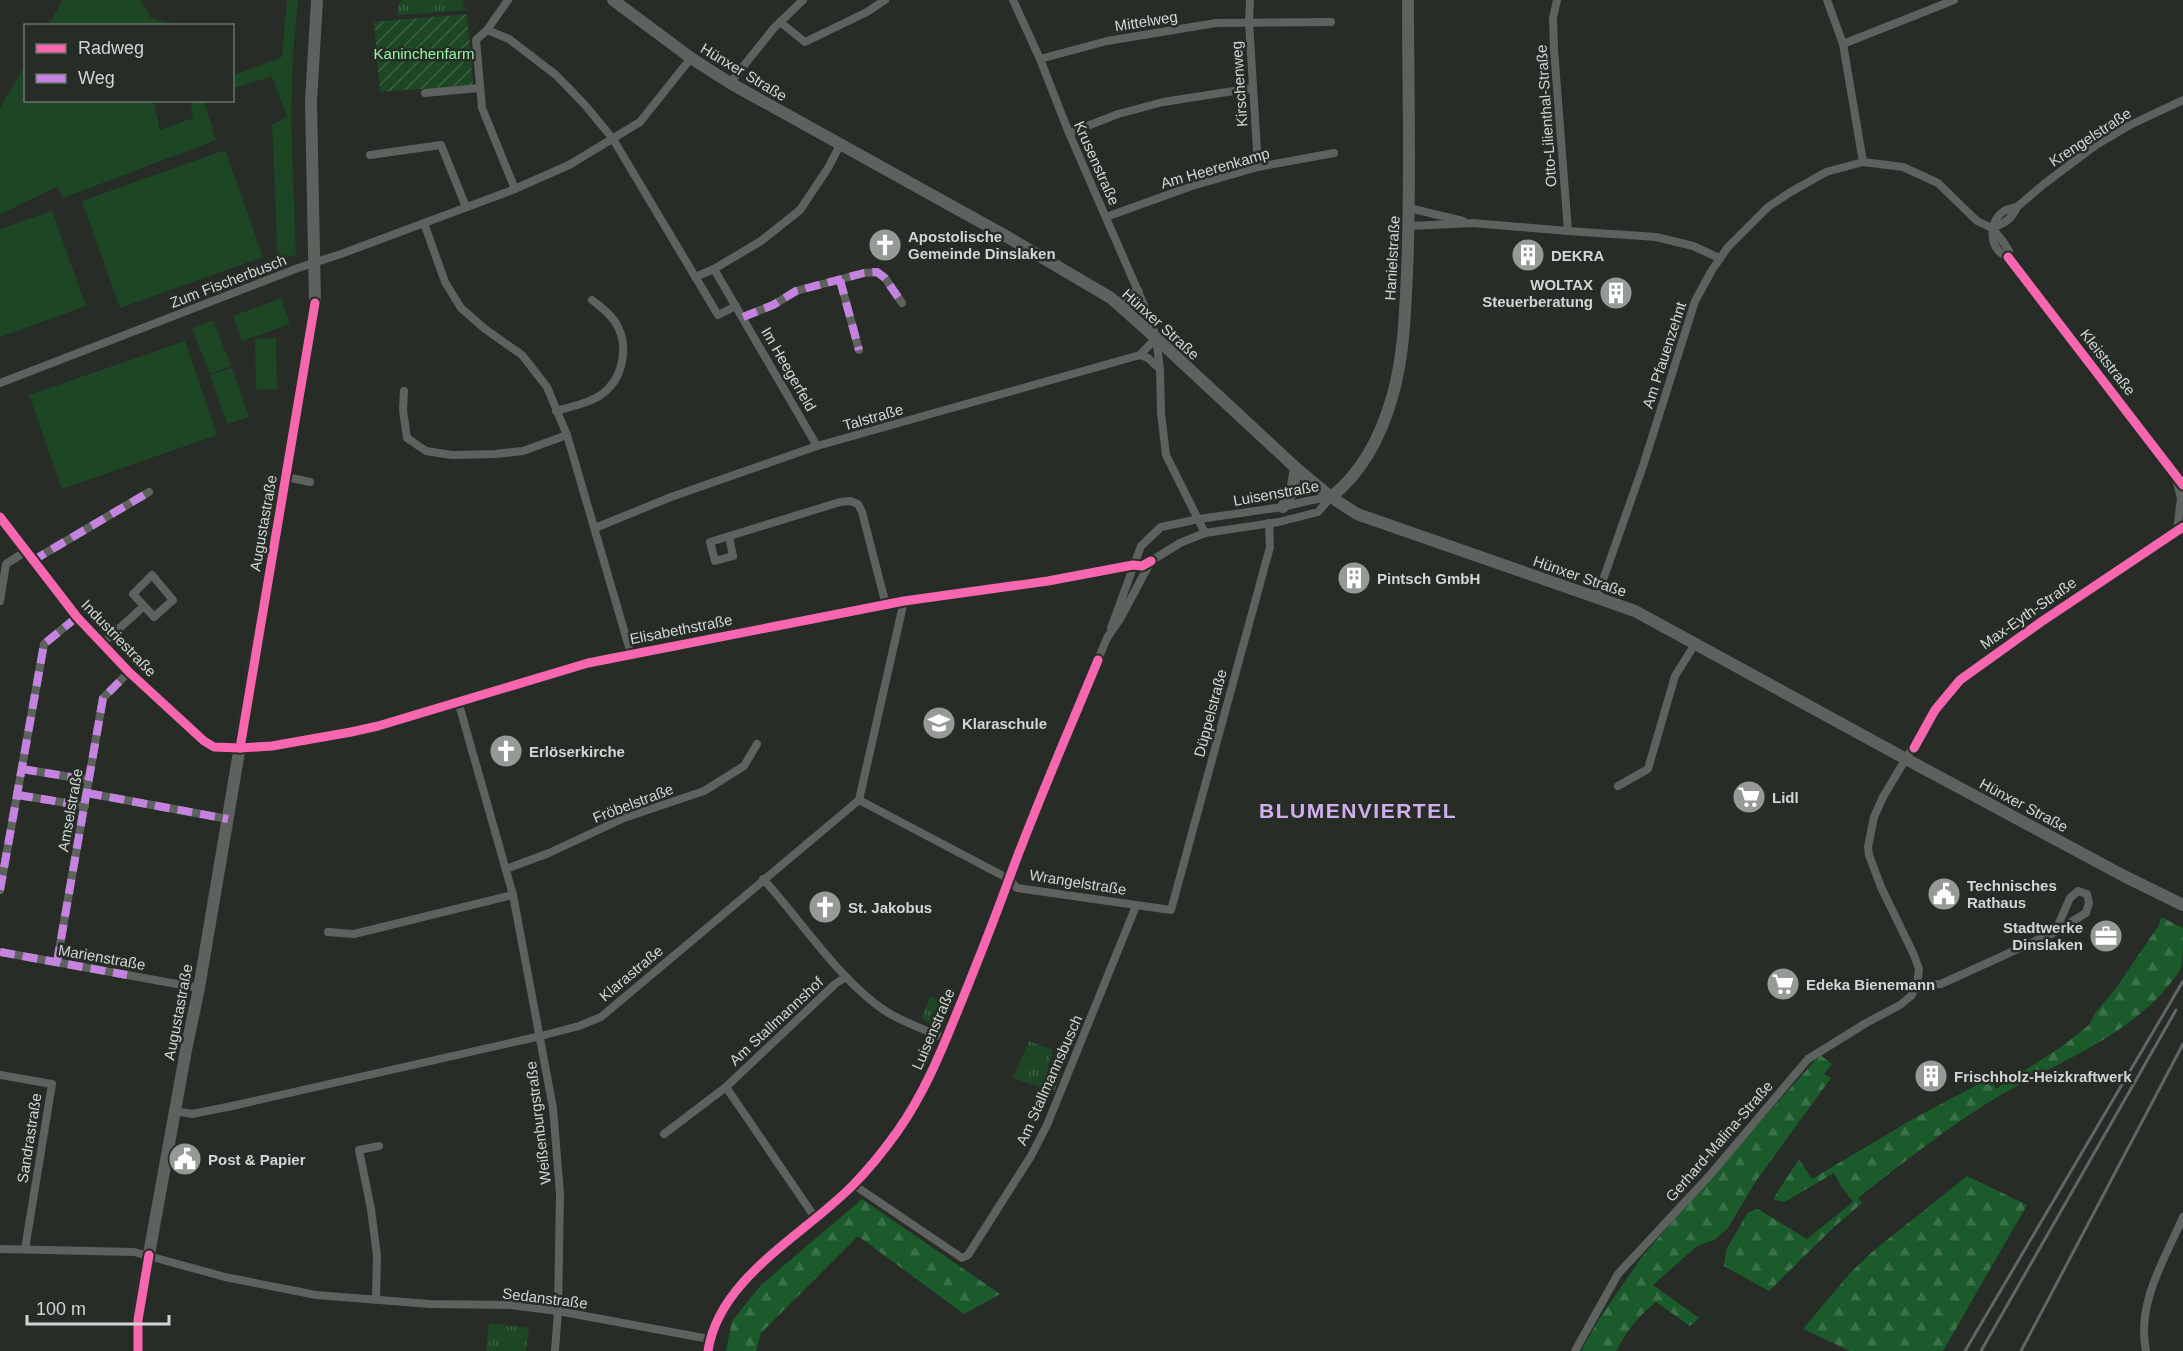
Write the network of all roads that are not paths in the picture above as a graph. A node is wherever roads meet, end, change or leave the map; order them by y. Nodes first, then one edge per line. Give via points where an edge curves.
1 (317, 0) edge
2 (508, 0) edge
3 (613, 0) edge
4 (801, 0) edge
5 (885, 0) edge
6 (1013, 0) edge
7 (1250, 0) edge
8 (1408, 0) edge
9 (1557, 0) edge
10 (1827, 0) edge
11 (1954, 0) edge
12 (780, 22) junction
13 (1249, 22) junction
14 (1331, 22) dead end
15 (487, 30) junction
16 (1844, 44) junction
17 (691, 58) junction
18 (1040, 59) junction
19 (730, 83) junction
20 (479, 88) junction
21 (1253, 88) junction
22 (425, 93) dead end
23 (2183, 100) edge
24 (1069, 133) junction
25 (613, 139) junction
26 (840, 145) junction
27 (1334, 153) dead end
28 (370, 155) dead end
29 (1863, 162) junction
30 (1258, 167) junction
31 (515, 189) junction
32 (466, 207) junction
33 (1409, 208) junction
34 (1106, 217) junction
35 (424, 223) junction
36 (1473, 223) junction
37 (1409, 226) junction
38 (1992, 228) junction
39 (1568, 231) junction
40 (1719, 258) junction
41 (315, 261) junction
42 (714, 269) junction
43 (695, 277) junction
44 (840, 280) junction
45 (1137, 292) junction
46 (592, 300) dead end
47 (902, 303) dead end
48 (1117, 303) junction
49 (736, 306) junction
50 (743, 316) junction
51 (1156, 338) junction
52 (859, 350) dead end
53 (1140, 355) junction
54 (1160, 369) junction
55 (0, 383) edge
56 (404, 391) dead end
57 (556, 411) junction
58 (567, 435) junction
59 (817, 446) junction
60 (1296, 468) junction
61 (2175, 476) junction
62 (286, 477) junction
63 (310, 482) dead end
64 (2183, 485) edge
65 (149, 492) dead end
66 (1330, 497) junction
67 (1283, 507) junction
68 (0, 517) edge
69 (1199, 519) junction
70 (1269, 523) junction
71 (595, 528) junction
72 (2180, 528) edge
73 (1205, 533) junction
74 (729, 537) dead end
75 (25, 552) junction
76 (32, 561) junction
77 (1151, 561) junction
78 (1133, 565) junction
79 (3, 566) edge
80 (1597, 597) junction
81 (0, 601) edge
82 (904, 601) junction
83 (886, 605) junction
84 (144, 606) junction
85 (77, 617) junction
86 (1107, 638) junction
87 (102, 644) junction
88 (1695, 644) junction
89 (631, 654) junction
90 (129, 672) junction
91 (458, 701) junction
92 (756, 744) dead end
93 (240, 748) junction
94 (1906, 759) junction
95 (22, 769) junction
96 (89, 780) junction
97 (1618, 786) dead end
98 (87, 793) junction
99 (18, 795) junction
100 (859, 800) junction
101 (85, 806) junction
102 (228, 819) junction
103 (506, 869) junction
104 (763, 879) junction
105 (1009, 879) junction
106 (0, 890) edge
107 (513, 895) junction
108 (2183, 905) edge
109 (1136, 906) junction
110 (1171, 910) joint
111 (328, 932) dead end
112 (2055, 932) junction
113 (0, 952) edge
114 (57, 962) junction
115 (846, 977) junction
116 (1917, 985) junction
117 (199, 988) junction
118 (541, 1036) junction
119 (946, 1039) junction
120 (0, 1075) edge
121 (726, 1087) junction
122 (175, 1111) junction
123 (664, 1134) dead end
124 (379, 1146) dead end
125 (854, 1185) junction
126 (2183, 1217) edge
127 (816, 1219) junction
128 (0, 1249) edge
129 (25, 1249) junction
130 (149, 1255) junction
131 (376, 1300) junction
132 (558, 1311) junction
133 (710, 1339) junction
134 (138, 1351) edge
135 (555, 1351) edge
136 (708, 1351) edge
137 (1575, 1351) edge
138 (2146, 1351) edge

1 - 41 main road, Augustastraße via 311,101
2 - 15 street
3 - 17 main road, Hünxer Straße
4 - 12 street
5 - 12 street via 805,42
6 - 18 street, Krusenstraße
7 - 13 street, Kirschenweg
8 - 33 main road, Hanielstraße
9 - 39 street, Otto-Lilienthal-Straße via 1554,49
10 - 16 street
11 - 16 street
12 - 19 street
13 - 14 street, Mittelweg
13 - 18 street, Mittelweg via 1216,23 1107,41
13 - 21 street, Kirschenweg
15 - 20 street via 476,40
15 - 25 street via 509,39 556,75
16 - 29 street
17 - 19 main road, Hünxer Straße
17 - 25 street, Zum Fischerbusch via 640,122
18 - 24 street, Krusenstraße
19 - 26 main road, Hünxer Straße
20 - 22 street
20 - 31 street via 482,108
21 - 24 street via 1162,102
21 - 30 street, Kirschenweg
23 - 38 street, Krengelstraße via 2096,145 2017,207 2006,223
24 - 34 street, Krusenstraße
25 - 31 street, Zum Fischerbusch via 569,165
25 - 43 street
26 - 42 street via 800,210 761,241
26 - 48 main road, Hünxer Straße via 1004,235
27 - 30 street, Am Heerenkamp
28 - 32 street via 441,145
29 - 38 street via 1902,167 1938,183 1977,221
29 - 40 street, Am Pfauenzehnt via 1826,172 1789,193 1768,207
30 - 34 street, Am Heerenkamp
31 - 32 street, Zum Fischerbusch
32 - 35 street, Zum Fischerbusch
33 - 36 street
33 - 37 main road, Hanielstraße
34 - 45 street, Krusenstraße
35 - 41 street, Zum Fischerbusch
35 - 57 street via 445,282 461,308 522,356 547,387
36 - 37 street
36 - 39 street
37 - 66 main road, Hanielstraße via 1402,357 1393,397 1370,452 1348,482
38 - 61 street, Kleiststraße via 1993,244 2008,257
39 - 40 street via 1656,237 1693,246
40 - 80 street, Am Pfauenzehnt via 1695,301
41 - 55 street, Zum Fischerbusch
41 - 62 main road, Augustastraße via 315,303
42 - 43 street
42 - 49 street, Im Heegerfeld
43 - 49 street via 718,315
44 - 47 street via 877,272
44 - 50 street via 796,291
44 - 52 street
45 - 48 main road via 1127,301
45 - 51 street, Krusenstraße
46 - 57 street via 619,328 621,370 608,390 587,402
48 - 51 main road, Hünxer Straße
49 - 50 street, Im Heegerfeld
50 - 59 street, Im Heegerfeld
51 - 53 street
51 - 54 street
51 - 60 main road, Hünxer Straße
53 - 54 street
53 - 59 street, Talstraße
54 - 69 street via 1166,454
56 - 58 street via 407,438 426,451 452,455 523,451
57 - 58 street
58 - 71 street
59 - 71 street, Talstraße
60 - 66 main road, Hünxer Straße
60 - 67 main road via 1292,492
61 - 64 street, Kleiststraße
61 - 72 street, Max-Eyth-Straße via 2181,498
62 - 63 street
62 - 93 main road, Augustastraße
65 - 76 street
66 - 67 street, Luisenstraße
66 - 70 street, Luisenstraße via 1317,512
66 - 80 main road, Hünxer Straße via 1357,514
67 - 69 street, Luisenstraße
68 - 75 street, Industriestraße
69 - 73 street
69 - 78 street, Luisenstraße via 1161,527 1141,546
70 - 73 street, Luisenstraße
70 - 110 street, Düppelstraße via 1270,547
71 - 89 street
72 - 94 street, Max-Eyth-Straße via 1960,680 1935,710
73 - 77 street, Luisenstraße
74 - 83 street via 840,502 858,504
75 - 76 street, Industriestraße
75 - 79 street
76 - 85 street, Industriestraße
77 - 78 street, Luisenstraße
77 - 86 street, Luisenstraße
78 - 82 street, Elisabethstraße
78 - 86 street, Luisenstraße
79 - 81 street
80 - 88 main road, Hünxer Straße via 1635,611
82 - 83 street, Elisabethstraße
82 - 100 street
83 - 89 street, Elisabethstraße
84 - 84 street via 154,617 173,600 152,575 133,594
84 - 87 street
85 - 87 street, Industriestraße
85 - 95 street via 44,644
86 - 105 street, Luisenstraße
87 - 90 street, Industriestraße
88 - 94 main road, Hünxer Straße
88 - 97 street via 1675,676 1648,769
89 - 91 street, Elisabethstraße
90 - 93 street, Industriestraße via 204,741 214,747
90 - 96 street, Amselstraße via 103,698
91 - 93 street, Elisabethstraße via 351,732
91 - 103 street, Weißenburgstraße
92 - 103 street, Fröbelstraße via 744,766 704,791 624,818
93 - 102 main road, Augustastraße
94 - 108 main road, Hünxer Straße
94 - 116 street via 1874,817 1868,847 1873,871 1914,955
95 - 96 street
95 - 99 street
96 - 98 street, Amselstraße
98 - 101 street, Amselstraße
98 - 102 street
99 - 101 street
99 - 106 street
100 - 104 street, Klarastraße
100 - 105 street, Wrangelstraße
101 - 114 street, Amselstraße
102 - 117 main road, Augustastraße
103 - 107 street, Weißenburgstraße
104 - 115 street
104 - 118 street, Klarastraße via 601,1017
105 - 109 street, Wrangelstraße via 1017,888
105 - 119 street, Luisenstraße
107 - 111 street via 354,934
107 - 118 street, Weißenburgstraße
109 - 110 street, Wrangelstraße
109 - 125 street, Am Stallmannsbusch via 1047,1125 968,1255 962,1258
112 - 112 street via 2086,913 2087,894 2078,891 2071,895
112 - 116 street via 1941,984
113 - 114 street, Marienstraße
114 - 117 street, Marienstraße
115 - 119 street via 887,1012
115 - 121 street, Am Stallmannshof
116 - 137 street, Gerhard-Malina-Straße via 1900,1005 1808,1059 1710,1176 1618,1274
117 - 122 main road, Augustastraße
118 - 122 street, Klarastraße via 222,1108 192,1114
118 - 132 street, Weißenburgstraße via 559,1170
119 - 125 street, Luisenstraße via 929,1079 899,1130
120 - 129 street, Sandrastraße via 52,1084
121 - 123 street, Am Stallmannshof
121 - 127 street, Am Stallmannshof
122 - 130 main road, Augustastraße
124 - 131 street via 359,1150 371,1209
125 - 127 street, Luisenstraße
126 - 138 street via 2146,1306
127 - 133 street, Luisenstraße via 741,1284 717,1318
128 - 129 street, Sedanstraße
129 - 130 street, Sedanstraße
130 - 131 street, Sedanstraße via 274,1288
130 - 134 main road, Augustastraße via 138,1320
131 - 132 street, Sedanstraße via 510,1305
132 - 133 street, Sedanstraße
132 - 135 street, Weißenburgstraße
133 - 136 street, Luisenstraße

